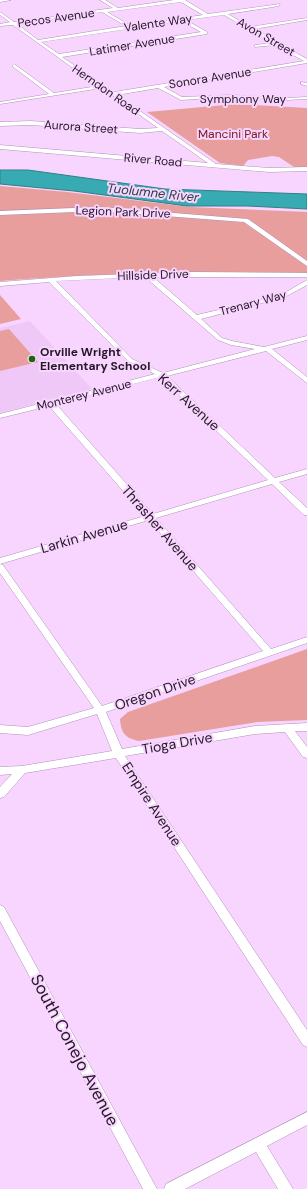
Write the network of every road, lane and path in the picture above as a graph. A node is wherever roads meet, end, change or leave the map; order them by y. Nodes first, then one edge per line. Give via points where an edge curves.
1 (9, 0) edge
2 (102, 0) edge
3 (147, 0) edge
4 (182, 0) edge
5 (272, 0) edge
6 (0, 1) edge
7 (155, 4) junction
8 (237, 6) dead end
9 (118, 9) junction
10 (103, 11) junction
11 (245, 11) junction
12 (0, 13) edge
13 (225, 14) junction
14 (208, 16) junction
15 (162, 18) dead end
16 (307, 19) edge
17 (183, 20) junction
18 (169, 22) junction
19 (16, 24) junction
20 (0, 26) edge
21 (130, 28) junction
22 (250, 28) junction
23 (79, 29) dead end
24 (90, 33) junction
25 (37, 41) junction
26 (278, 43) junction
27 (257, 46) dead end
28 (58, 56) junction
29 (307, 62) edge
30 (14, 65) dead end
31 (102, 87) junction
32 (160, 87) junction
33 (256, 90) dead end
34 (54, 94) junction
35 (113, 94) junction
36 (254, 97) junction
37 (307, 98) edge
38 (2, 102) edge
39 (0, 124) edge
40 (162, 129) junction
41 (0, 147) edge
42 (214, 165) junction
43 (307, 169) edge
44 (0, 213) edge
45 (307, 257) edge
46 (299, 259) junction
47 (307, 264) edge
48 (147, 275) junction
49 (307, 275) edge
50 (51, 280) junction
51 (307, 282) edge
52 (0, 284) edge
53 (195, 318) junction
54 (307, 338) edge
55 (266, 348) junction
56 (162, 375) junction
57 (307, 381) edge
58 (51, 404) junction
59 (0, 416) edge
60 (307, 471) edge
61 (273, 481) junction
62 (307, 513) edge
63 (151, 517) junction
64 (0, 561) edge
65 (0, 566) edge
66 (307, 640) edge
67 (270, 653) junction
68 (100, 710) junction
69 (289, 727) junction
70 (307, 727) edge
71 (0, 729) edge
72 (118, 753) junction
73 (307, 754) edge
74 (22, 770) junction
75 (0, 771) edge
76 (0, 794) edge
77 (0, 910) edge
78 (307, 1041) edge
79 (307, 1118) edge
80 (258, 1142) junction
81 (150, 1189) edge
82 (171, 1189) edge
83 (286, 1189) edge

1 - 6 street
2 - 9 street
3 - 7 street
4 - 7 street, Pecos Avenue
4 - 14 street
5 - 11 street, Valente Way via 279,5
7 - 9 street, Pecos Avenue
8 - 11 street
9 - 10 street, Pecos Avenue
10 - 19 street, Pecos Avenue
10 - 21 street
11 - 13 street, Valente Way
12 - 19 street, Herndon Road
13 - 14 street, Valente Way
13 - 22 street, Avon Street
14 - 17 street, Valente Way
15 - 18 street
16 - 22 street
17 - 18 street, Valente Way
17 - 28 street, Latimer Avenue via 205,33
18 - 21 street, Valente Way
19 - 20 street, Pecos Avenue
19 - 25 street, Herndon Road
21 - 24 street, Valente Way
22 - 26 street, Avon Street
23 - 24 street
24 - 25 street, Valente Way
25 - 28 street, Herndon Road
26 - 27 street
26 - 29 street, Avon Street
28 - 31 street, Herndon Road
29 - 32 street, Sonora Avenue
30 - 34 street
31 - 34 street
31 - 35 street, Herndon Road
32 - 35 street, Sonora Avenue
32 - 36 street, Symphony Way via 180,99
33 - 36 street
34 - 38 street
35 - 40 street, Herndon Road
36 - 37 street, Symphony Way
39 - 40 street, Aurora Street via 30,123 140,131
40 - 42 street, Herndon Road
41 - 42 street, River Road
42 - 43 street, River Road via 269,170
44 - 46 street, Legion Park Drive via 99,209 246,220
45 - 46 street
46 - 47 street
48 - 49 street, Hillside Drive
48 - 50 street, Hillside Drive
48 - 53 street
50 - 52 street, Hillside Drive
50 - 56 street, Kerr Avenue via 130,360
51 - 53 street, Trenary Way via 294,292 283,296
53 - 55 street via 224,341
54 - 55 street, Monterey Avenue
55 - 56 street, Monterey Avenue
55 - 57 street
56 - 58 street, Monterey Avenue
56 - 61 street, Kerr Avenue
58 - 59 street, Monterey Avenue
58 - 63 street, Thrasher Avenue
60 - 61 street, Larkin Avenue
61 - 62 street, Kerr Avenue
61 - 63 street, Larkin Avenue
63 - 64 street, Larkin Avenue
63 - 67 street, Thrasher Avenue
65 - 68 street, Empire Avenue
66 - 67 street, Oregon Drive
67 - 68 street, Oregon Drive
68 - 71 street, Oregon Drive via 28,731
68 - 72 street, Empire Avenue
69 - 70 street, Tioga Drive
69 - 72 street, Tioga Drive via 255,730
69 - 73 street via 291,734
72 - 74 street, Tioga Drive
72 - 78 street, Empire Avenue
74 - 75 street, Tioga Drive
74 - 76 street
77 - 81 street, South Conejo Avenue
79 - 80 street
80 - 82 street
80 - 83 street

